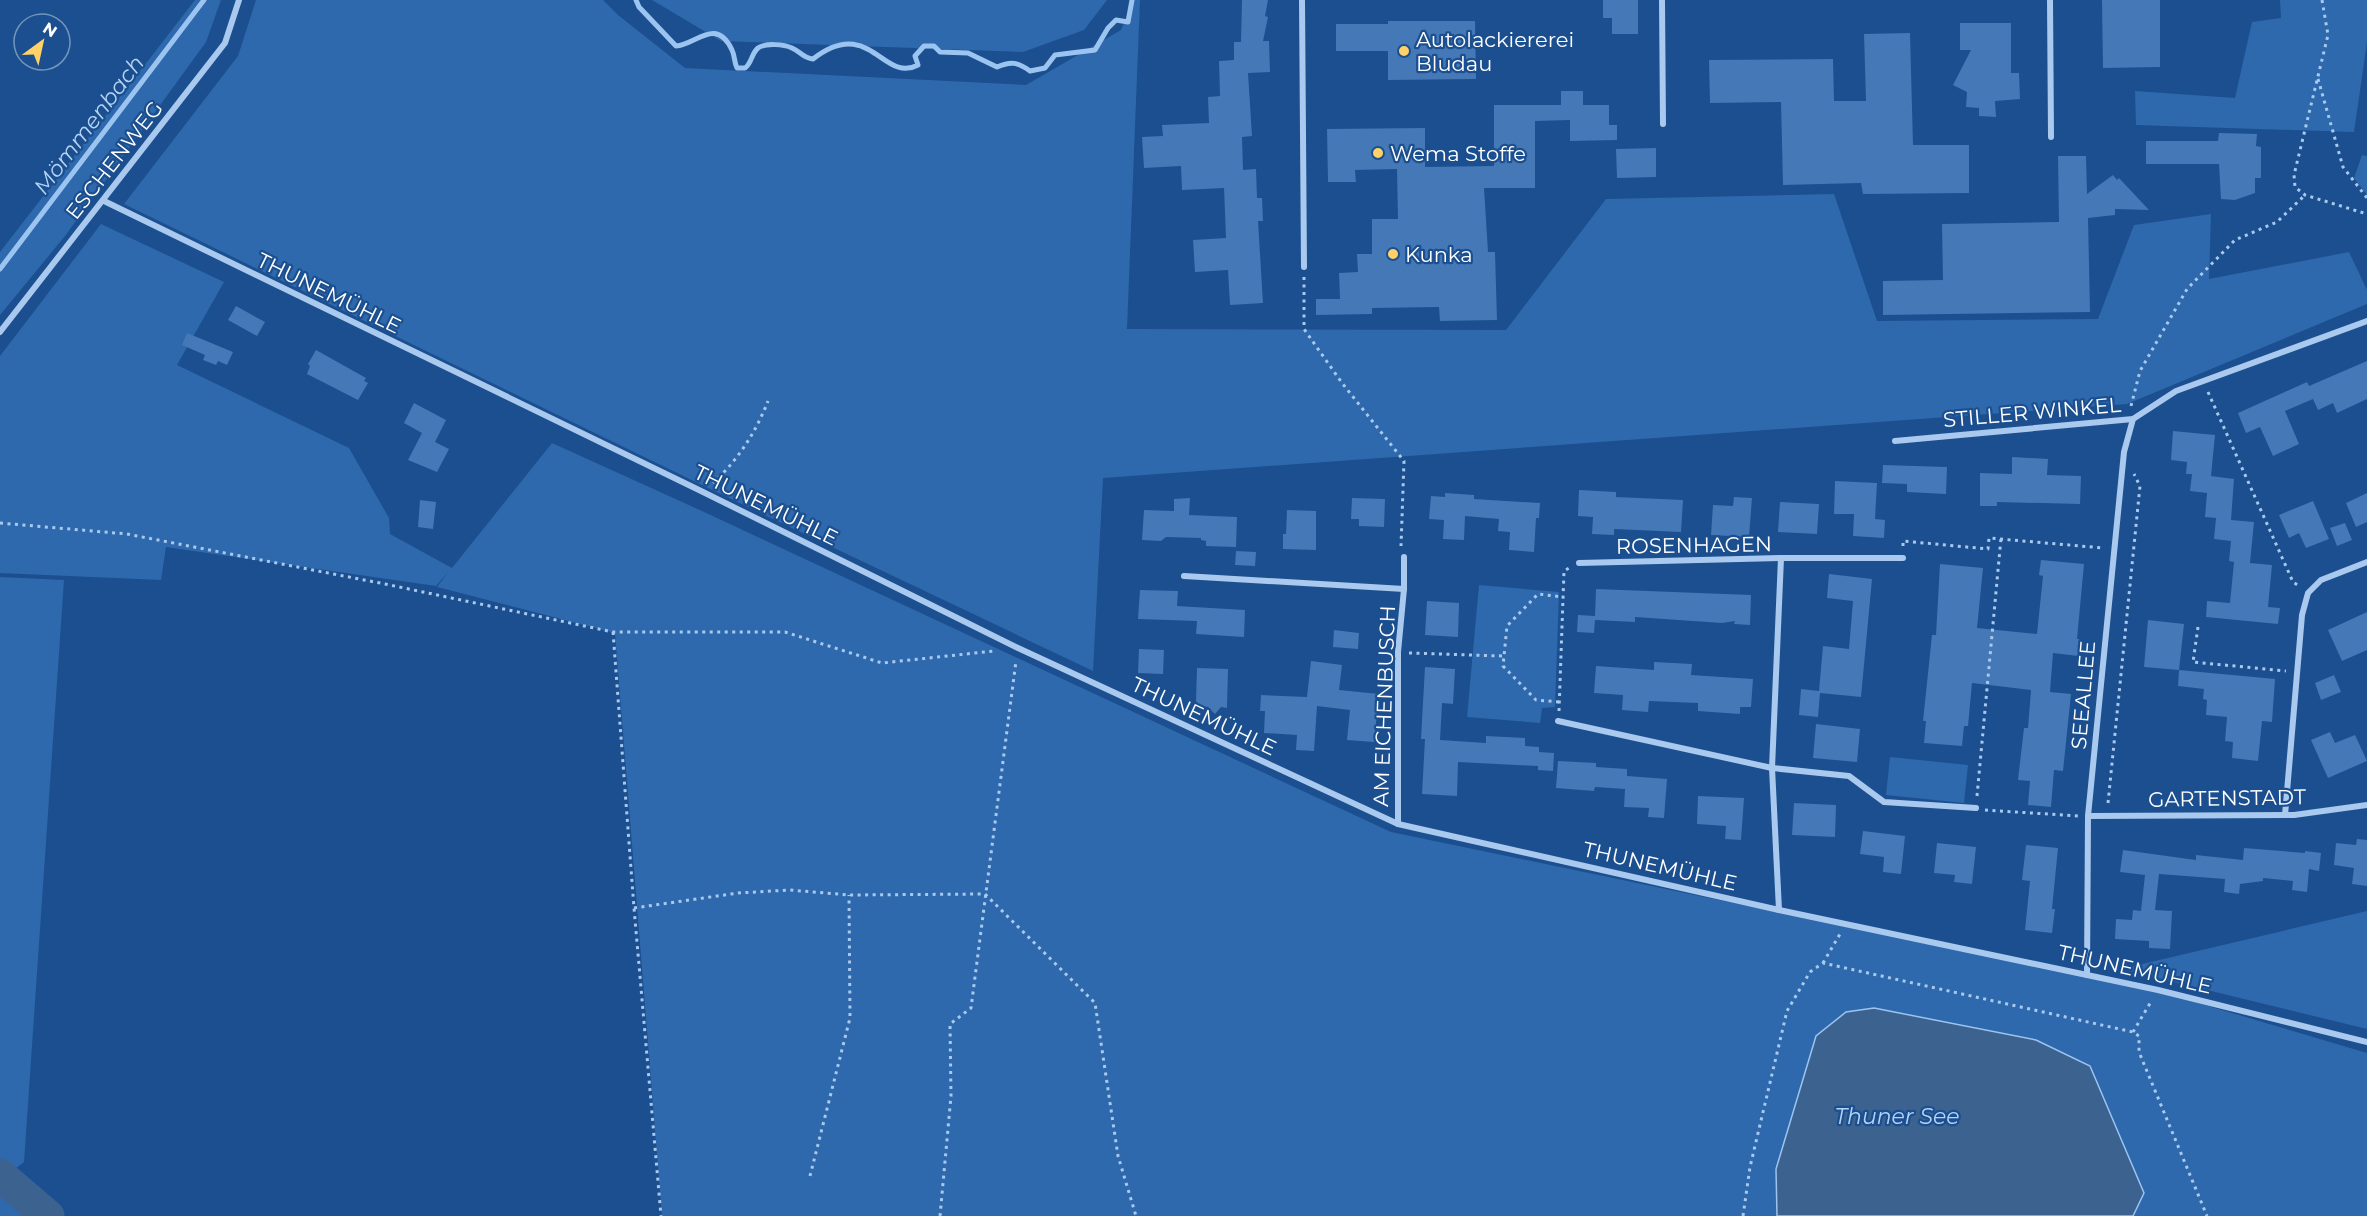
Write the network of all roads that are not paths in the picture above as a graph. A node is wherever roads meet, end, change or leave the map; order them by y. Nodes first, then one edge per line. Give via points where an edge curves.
1 (239, 0) edge
2 (1302, 0) edge
3 (1662, 0) edge
4 (2050, 0) edge
5 (1663, 124) dead end
6 (2051, 137) dead end
7 (104, 201) junction
8 (1304, 267) road end
9 (2367, 321) edge
10 (0, 332) edge
11 (2131, 419) junction
12 (1895, 441) dead end
13 (1404, 556) road end
14 (1781, 558) junction
15 (1903, 558) road end
16 (2367, 562) edge
17 (1579, 563) road end
18 (1184, 576) dead end
19 (1404, 589) junction
20 (1558, 721) road end
21 (1772, 768) junction
22 (2367, 806) edge
23 (1976, 808) road end
24 (2285, 815) junction
25 (2088, 816) junction
26 (1398, 824) junction
27 (1779, 910) junction
28 (2087, 975) junction
29 (2367, 1042) edge

1 - 7 street, ESCHENWEG via 225,43
2 - 8 street
3 - 5 street
4 - 6 street
7 - 10 street, ESCHENWEG
7 - 26 street, THUNEMÜHLE via 1018,648
9 - 11 street, STILLER WINKEL via 2176,391
11 - 12 street, STILLER WINKEL
11 - 25 street, SEEALLEE via 2113,549
13 - 19 street, AM EICHENBUSCH
14 - 15 street
14 - 17 street, ROSENHAGEN
14 - 21 street, ROSENHAGEN
16 - 24 street via 2321,580 2308,593 2302,615
18 - 19 street, AM EICHENBUSCH
19 - 26 street, AM EICHENBUSCH via 1398,652
20 - 21 street
21 - 23 street via 1849,776 1884,802
21 - 27 street, ROSENHAGEN
22 - 24 street, GARTENSTADT
24 - 25 street, GARTENSTADT
25 - 28 street, SEEALLEE
26 - 27 street, THUNEMÜHLE
27 - 28 street, THUNEMÜHLE
28 - 29 street, THUNEMÜHLE

